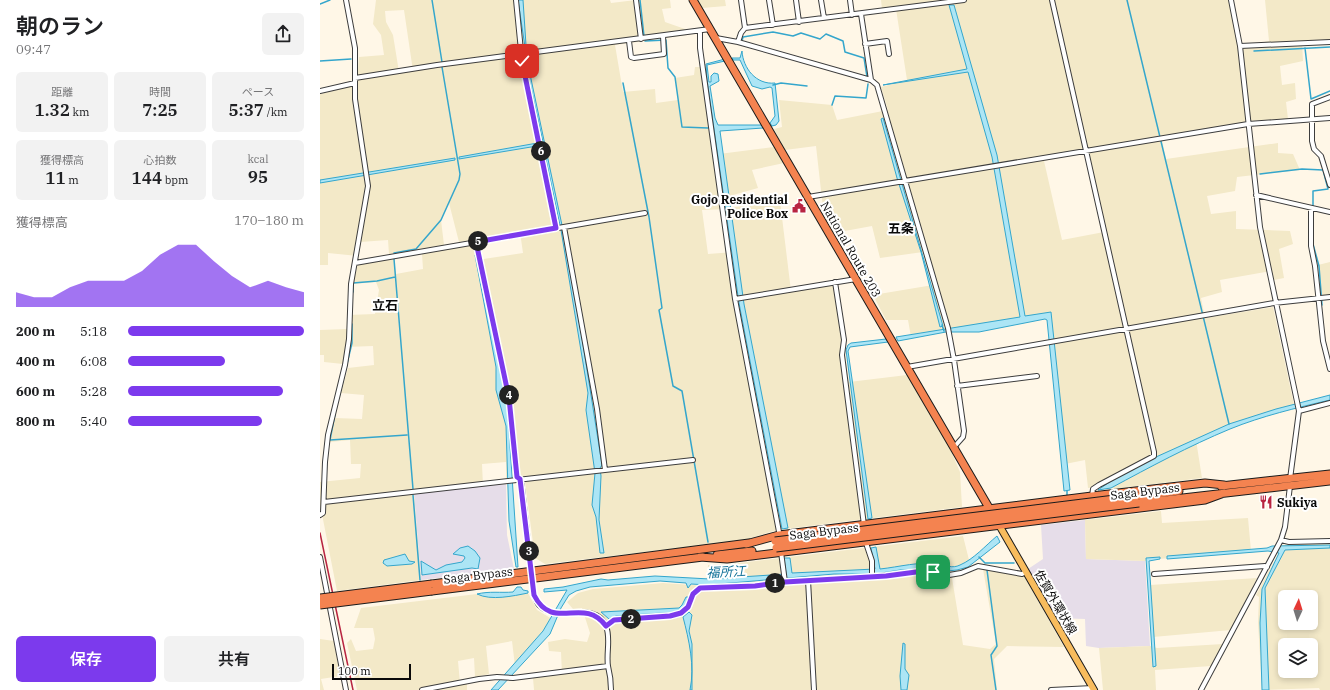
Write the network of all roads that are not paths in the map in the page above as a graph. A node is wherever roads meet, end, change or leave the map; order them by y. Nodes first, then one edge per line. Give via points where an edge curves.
1 (346, 0) edge
2 (516, 0) edge
3 (636, 0) edge
4 (693, 0) edge
5 (741, 0) edge
6 (769, 0) edge
7 (796, 0) edge
8 (821, 0) edge
9 (850, 0) edge
10 (964, 0) edge
11 (1052, 0) edge
12 (1231, 0) edge
13 (861, 14) junction
14 (852, 15) junction
15 (824, 18) junction
16 (799, 22) junction
17 (773, 25) junction
18 (745, 28) junction
19 (710, 29) junction
20 (700, 32) junction
21 (663, 36) junction
22 (716, 38) junction
23 (641, 39) junction
24 (629, 41) junction
25 (738, 42) junction
26 (1330, 42) edge
27 (866, 44) junction
28 (1240, 46) junction
29 (521, 54) junction
30 (889, 54) dead end
31 (356, 78) junction
32 (871, 80) junction
33 (355, 83) junction
34 (320, 91) edge
35 (1330, 97) edge
36 (1330, 118) edge
37 (1311, 119) junction
38 (1248, 124) junction
39 (1085, 151) junction
40 (905, 181) junction
41 (1330, 185) edge
42 (1256, 195) junction
43 (808, 197) junction
44 (1313, 208) junction
45 (1330, 212) edge
46 (645, 213) dead end
47 (564, 227) junction
48 (556, 228) junction
49 (476, 242) junction
50 (355, 263) junction
51 (857, 279) junction
52 (835, 282) junction
53 (1330, 297) edge
54 (1318, 298) junction
55 (735, 300) junction
56 (1274, 303) junction
57 (1126, 329) junction
58 (954, 360) junction
59 (907, 367) junction
60 (1330, 369) edge
61 (1037, 376) dead end
62 (957, 386) junction
63 (1330, 403) edge
64 (1299, 411) junction
65 (955, 446) junction
66 (694, 460) dead end
67 (603, 471) junction
68 (1330, 474) edge
69 (520, 479) junction
70 (1330, 481) edge
71 (1290, 482) junction
72 (1224, 489) junction
73 (1092, 496) junction
74 (324, 502) junction
75 (990, 509) junction
76 (320, 515) edge
77 (864, 525) junction
78 (999, 525) junction
79 (1281, 540) junction
80 (1330, 541) edge
81 (866, 543) junction
82 (778, 544) junction
83 (320, 558) edge
84 (1267, 567) junction
85 (1026, 572) junction
86 (1154, 574) dead end
87 (532, 576) junction
88 (872, 578) junction
89 (808, 580) junction
90 (785, 582) junction
91 (432, 588) junction
92 (320, 598) edge
93 (320, 605) edge
94 (606, 626) junction
95 (608, 666) junction
96 (438, 688) edge
97 (1093, 689) edge
98 (346, 690) edge
99 (422, 690) edge
100 (611, 690) edge
101 (814, 690) edge
102 (1051, 690) edge
103 (1201, 690) edge

1 - 31 street via 355,48
2 - 29 street
3 - 23 street
4 - 19 highway, National Route 203
5 - 18 street
6 - 17 street
7 - 16 street
8 - 15 street
9 - 14 street
10 - 13 street
11 - 39 street
12 - 28 street
13 - 14 street
13 - 27 street
14 - 15 street
15 - 16 street
16 - 17 street
17 - 18 street
18 - 25 street
19 - 20 street
19 - 22 highway, National Route 203
20 - 21 street
20 - 55 street via 700,48
21 - 23 street
21 - 24 street via 664,54 634,58 631,56
22 - 25 street
22 - 43 highway, National Route 203
23 - 24 street
24 - 29 street
25 - 32 street
26 - 28 street
27 - 30 street via 887,41
27 - 32 street
28 - 38 street
29 - 31 street
29 - 48 street
31 - 33 street
32 - 40 street via 881,92
33 - 34 street
33 - 50 street via 367,196
35 - 37 street via 1312,104
36 - 37 street
37 - 38 street
37 - 41 street via 1314,149 1321,156
38 - 39 street
38 - 42 street
39 - 40 street
39 - 57 street
40 - 43 street
40 - 58 street via 948,328
42 - 44 street
42 - 56 street
43 - 51 highway, National Route 203
44 - 45 street
44 - 54 street via 1311,246 1316,266
46 - 47 street
47 - 48 street
47 - 67 street via 597,409
48 - 49 street
49 - 50 street
49 - 69 street via 509,398 517,477
50 - 74 street via 345,365 328,435
51 - 52 street
51 - 59 highway, National Route 203
52 - 55 street
52 - 77 street via 844,340 842,355
53 - 54 street
54 - 56 street
54 - 60 street via 1323,341
55 - 82 street
56 - 57 street
56 - 64 street
57 - 58 street
57 - 73 street via 1154,456 1099,485 1093,489
58 - 59 street
58 - 62 street
59 - 65 highway, National Route 203
61 - 62 street
62 - 65 street via 964,431
63 - 64 street
64 - 71 street
65 - 75 highway, National Route 203
66 - 67 street
67 - 69 street
68 - 71 highway, Saga Bypass
69 - 74 street
69 - 87 street
70 - 71 highway, Saga Bypass
71 - 72 highway, Saga Bypass
71 - 79 street
72 - 73 highway via 1205,483
72 - 78 highway via 1205,500
72 - 82 highway, Saga Bypass, bridge
73 - 75 highway
74 - 76 street via 323,514
75 - 77 highway
75 - 78 highway, National Route 203
77 - 82 highway
78 - 81 highway
78 - 85 main road, 佐賀外環状線
79 - 80 street
79 - 84 street
81 - 82 highway
81 - 88 street
82 - 87 highway, Saga Bypass via 700,557
82 - 87 highway, Saga Bypass via 746,544
82 - 90 street
83 - 98 street
84 - 86 street
84 - 103 street
85 - 88 street via 1022,574 978,566 956,574 916,572
85 - 97 main road, 佐賀外環状線
87 - 91 highway, Saga Bypass
87 - 94 street via 534,595 540,606 560,614 590,613 601,618
88 - 89 street
89 - 90 street
89 - 101 street
90 - 94 street via 700,588 681,613 614,620
91 - 92 highway, Saga Bypass, bridge
91 - 93 highway, Saga Bypass, bridge
94 - 95 street
95 - 96 street via 513,678 497,677
95 - 100 street via 611,673
96 - 99 street
97 - 102 street

